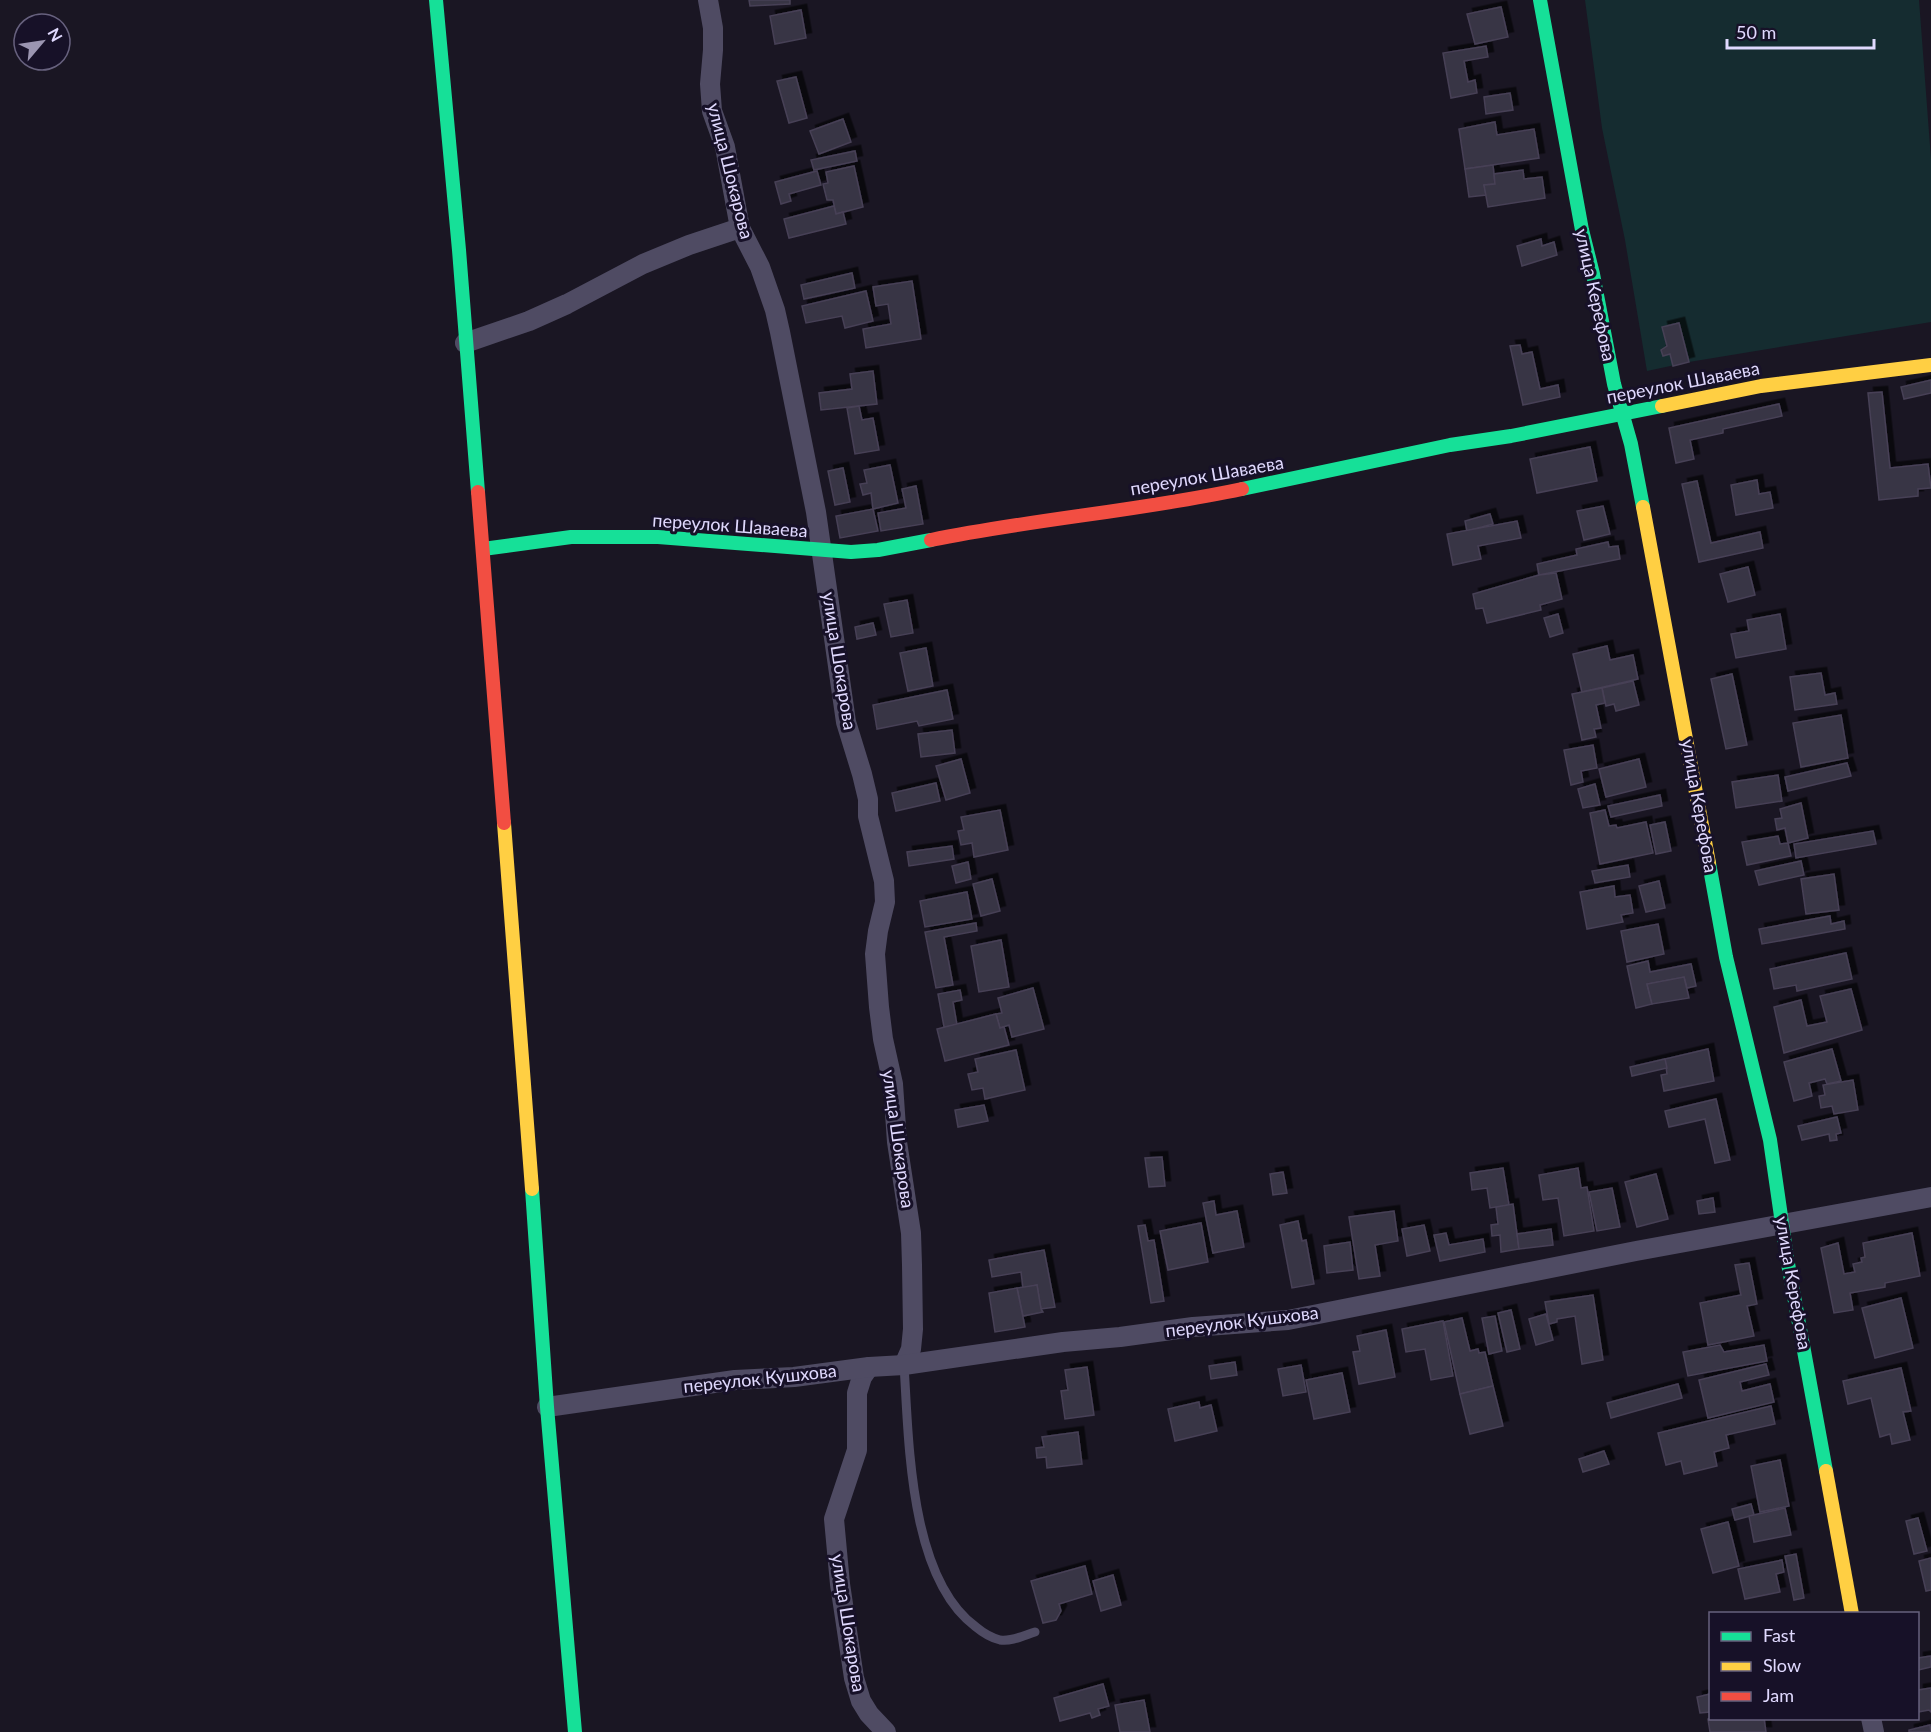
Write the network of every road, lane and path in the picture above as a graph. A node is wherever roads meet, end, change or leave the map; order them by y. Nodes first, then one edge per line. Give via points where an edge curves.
1 (436, 0) edge
2 (708, 0) edge
3 (1540, 0) edge
4 (741, 228) junction
5 (465, 343) junction
6 (1931, 365) edge
7 (1622, 413) junction
8 (483, 549) junction
9 (822, 551) junction
10 (1931, 1197) edge
11 (1783, 1223) junction
12 (904, 1365) junction
13 (869, 1367) junction
14 (547, 1407) junction
15 (1852, 1612) edge
16 (1035, 1632) dead end
17 (575, 1732) edge
18 (886, 1732) edge

1 - 5 street
2 - 4 street, улица Шокарова via 713,28 711,111 724,147
3 - 7 street, улица Керефова via 1581,230
4 - 5 street via 652,260 529,321
4 - 9 street, улица Шокарова via 775,310
5 - 8 street
6 - 7 street, переулок Шаваева via 1761,386
7 - 9 street, переулок Шаваева via 1194,499 979,530 878,550
7 - 11 street, улица Керефова via 1660,592 1726,957 1770,1140
8 - 9 street, переулок Шаваева via 571,537 658,537
8 - 14 street
9 - 12 street, улица Шокарова via 846,722 868,799 868,816 884,881 885,902 875,954 911,1243 913,1329
10 - 11 street, переулок Кушхова
11 - 12 street, переулок Кушхова via 1288,1320 1063,1342
11 - 15 street, улица Керефова
12 - 13 street, переулок Кушхова
12 - 16 lane via 916,1498 923,1536 940,1585 965,1619 981,1631 1001,1640
13 - 14 street, переулок Кушхова via 735,1380
13 - 18 street, улица Шокарова via 857,1393 857,1450 834,1520 854,1678 861,1701
14 - 17 street

